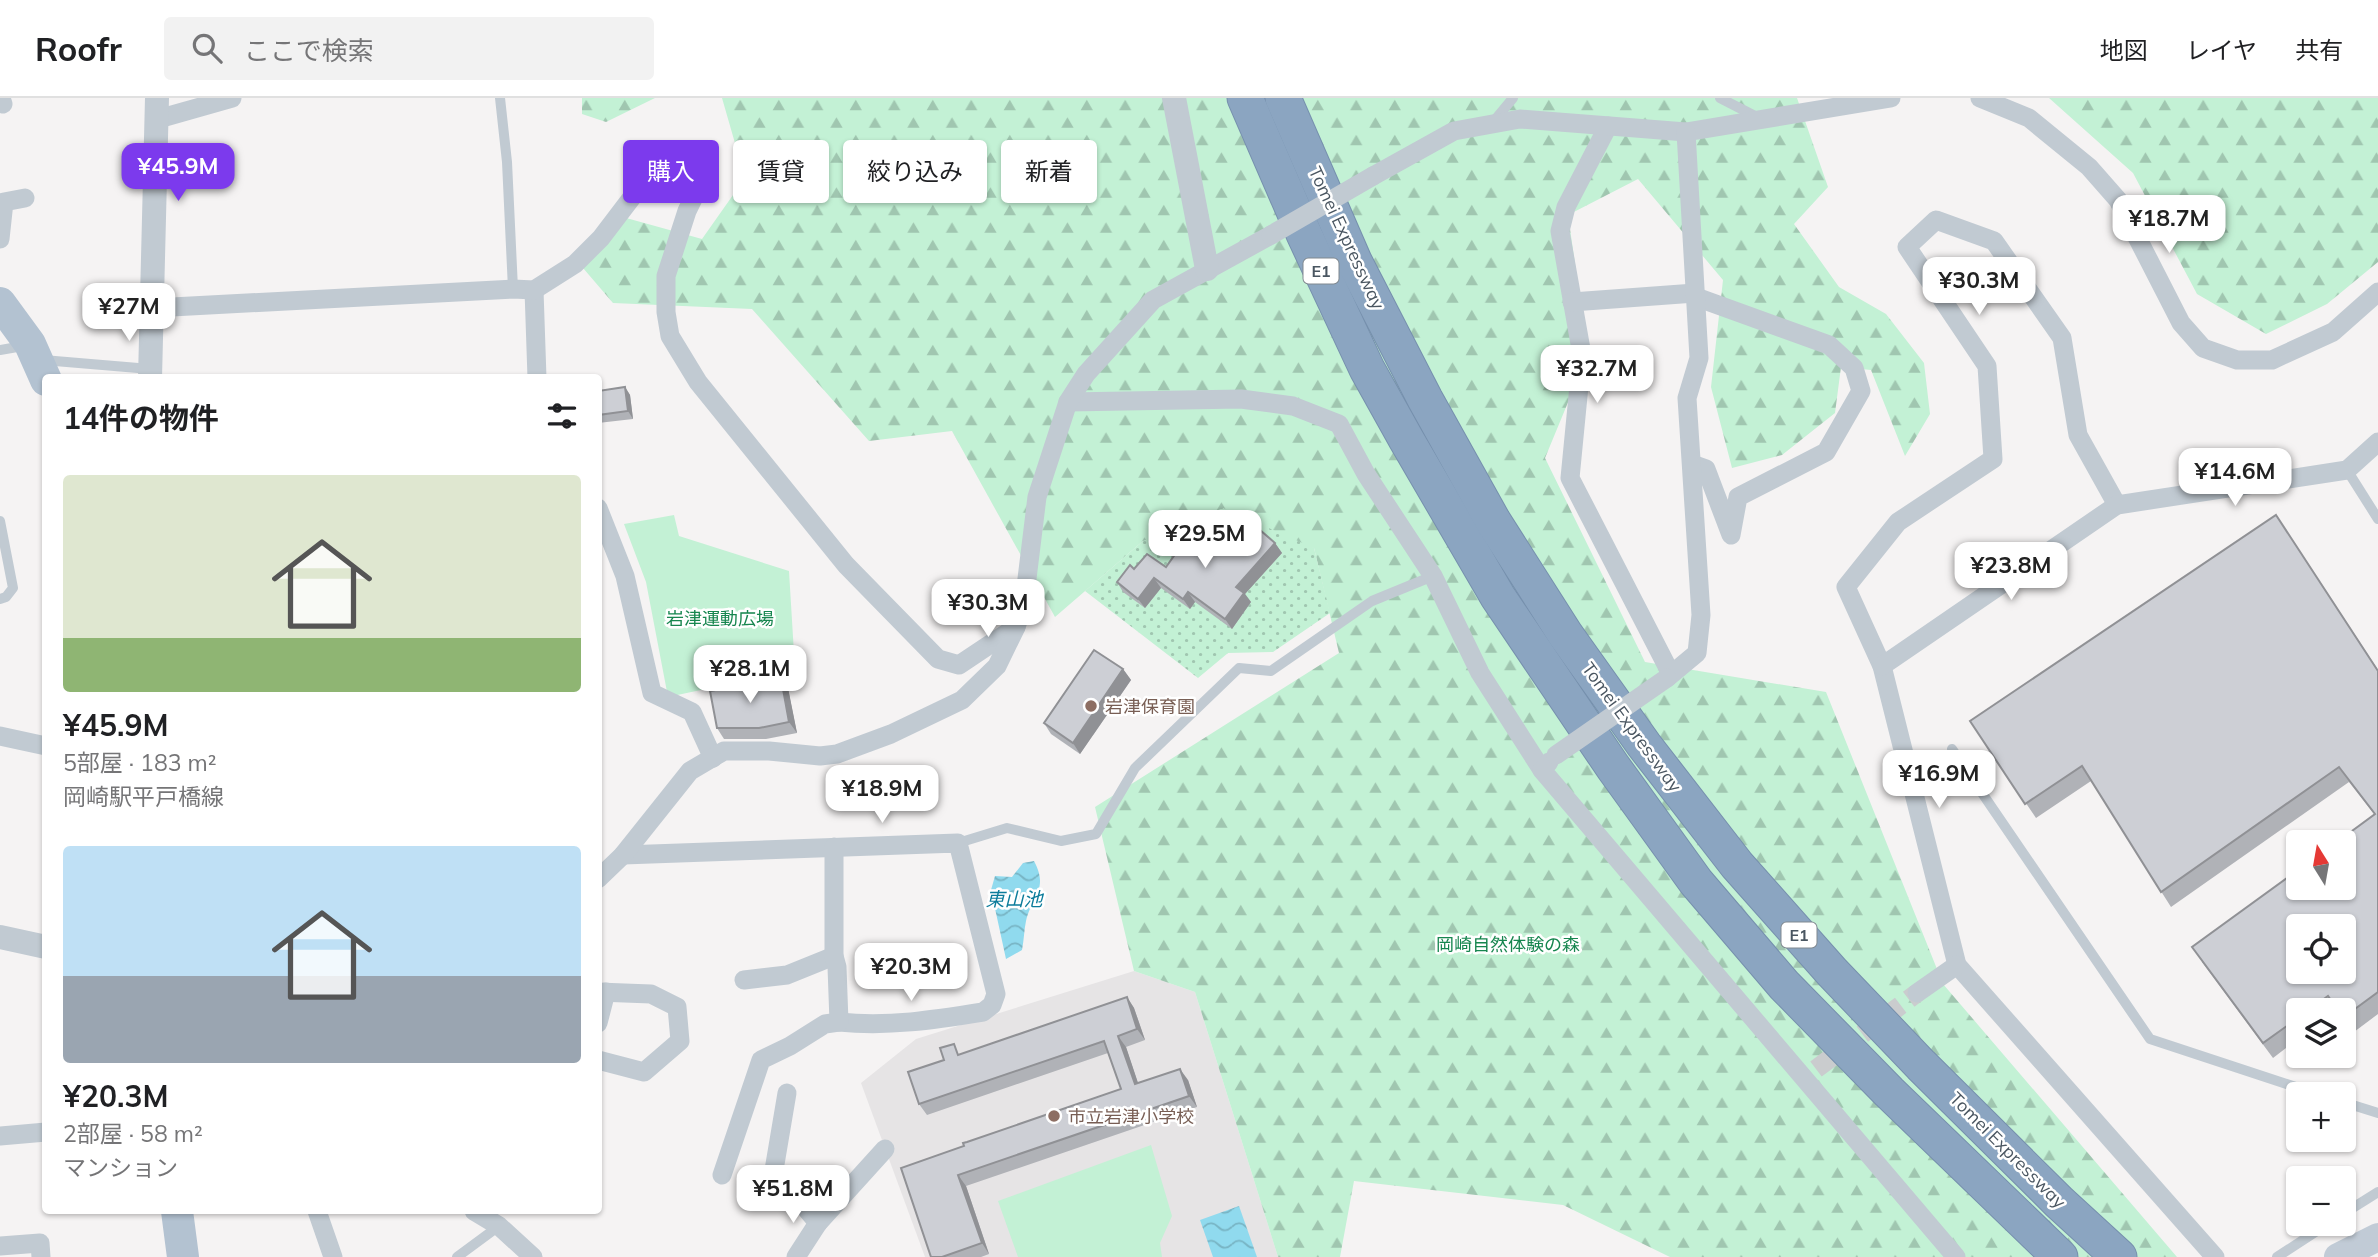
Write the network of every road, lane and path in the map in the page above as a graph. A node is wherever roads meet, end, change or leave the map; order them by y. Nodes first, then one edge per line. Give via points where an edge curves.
1 (232, 98) edge
2 (500, 98) edge
3 (1174, 98) edge
4 (1245, 98) edge
5 (1283, 98) edge
6 (1513, 98) edge
7 (1720, 98) edge
8 (1891, 98) edge
9 (1980, 98) edge
10 (158, 108) edge
11 (1763, 120) junction
12 (1491, 124) junction
13 (1608, 126) junction
14 (1686, 132) junction
15 (25, 198) dead end
16 (0, 239) edge
17 (1206, 269) junction
18 (513, 289) junction
19 (534, 290) junction
20 (2378, 292) edge
21 (1696, 295) junction
22 (1572, 302) junction
23 (0, 303) edge
24 (153, 308) junction
25 (28, 359) edge
26 (150, 373) edge
27 (537, 374) edge
28 (1068, 402) junction
29 (2378, 442) edge
30 (1692, 464) junction
31 (2347, 470) junction
32 (2117, 505) junction
33 (602, 518) edge
34 (2378, 519) edge
35 (0, 522) edge
36 (1433, 576) junction
37 (0, 599) edge
38 (1016, 627) junction
39 (1882, 666) junction
40 (1669, 676) junction
41 (0, 736) edge
42 (42, 745) edge
43 (1952, 749) dead end
44 (713, 758) junction
45 (1542, 770) junction
46 (958, 843) junction
47 (834, 847) junction
48 (623, 855) junction
49 (602, 874) edge
50 (0, 938) edge
51 (42, 946) edge
52 (834, 956) junction
53 (1957, 965) junction
54 (744, 980) dead end
55 (602, 992) edge
56 (1917, 993) tunnel mouth
57 (839, 1022) junction
58 (602, 1061) edge
59 (2286, 1084) edge
60 (787, 1093) dead end
61 (2356, 1106) edge
62 (2378, 1114) edge
63 (42, 1132) edge
64 (0, 1136) edge
65 (885, 1149) dead end
66 (722, 1175) dead end
67 (2378, 1192) edge
68 (2356, 1206) edge
69 (177, 1214) edge
70 (318, 1214) edge
71 (479, 1214) edge
72 (818, 1223) junction
73 (499, 1226) junction
74 (2309, 1236) edge
75 (2378, 1237) edge
76 (0, 1246) edge
77 (41, 1257) edge
78 (183, 1257) edge
79 (334, 1257) edge
80 (457, 1257) edge
81 (533, 1257) edge
82 (796, 1257) edge
83 (1956, 1257) edge
84 (2060, 1257) edge
85 (2119, 1257) edge
86 (2215, 1257) edge
87 (2277, 1257) edge
88 (2338, 1257) edge

1 - 10 street
2 - 18 lane
3 - 17 street
4 - 84 highway, Tomei Expressway / E1 via 1321,271 1405,439 1499,597 1612,767 1689,872 1775,975
5 - 85 highway, Tomei Expressway / E1 via 1354,261 1493,521 1644,745 1738,865 1832,972
6 - 12 lane
7 - 11 lane
8 - 11 street
9 - 20 street via 2029,118 2096,175 2118,200 2181,323 2203,348 2237,360 2272,360 2333,332
10 - 24 street
11 - 14 street
12 - 13 street via 1520,119
12 - 17 street, bridge via 1454,131
13 - 14 street
13 - 22 street via 1566,207 1560,230
14 - 21 street
15 - 16 street via 4,202
17 - 28 street via 1153,300 1086,374
18 - 19 street
18 - 24 street
19 - 27 street
19 - 38 street via 575,264 639,188 678,163 701,155 706,172 687,211 666,276 670,336 698,382 846,565 938,659 959,665
21 - 22 street
21 - 30 street via 1699,358 1687,398
21 - 30 street via 1829,345 1854,368 1861,391 1826,452 1738,497 1731,535 1706,469
22 - 40 street via 1582,355 1570,478
23 - 25 main road
24 - 26 street
25 - 26 lane
28 - 36 street via 1241,399 1293,406 1339,424
28 - 38 street via 1037,496 1024,603
29 - 31 street
30 - 40 street via 1701,615 1696,653
31 - 32 street
31 - 34 lane
32 - 39 street
32 - 39 street via 2078,435 2062,338 1994,241 1936,220 1907,247 1987,366 1993,459 1898,522 1846,587
33 - 44 street via 625,576 652,693 692,712
35 - 37 lane via 13,588
36 - 45 street via 1480,673
36 - 46 lane via 1372,601 1271,671 1239,668 1135,768 1096,834 1061,841 1007,828
38 - 44 street via 997,666 962,700 891,734 837,754 724,751
39 - 53 street
40 - 45 street, bridge via 1556,755
41 - 42 street
43 - 59 lane via 2150,1039
44 - 48 street via 690,771
45 - 83 street via 1809,1073
46 - 47 street
46 - 57 street via 996,994 992,1006 983,1012 911,1023
47 - 48 street
47 - 52 street
48 - 49 street
50 - 51 street
52 - 54 street via 787,975
52 - 57 street
53 - 56 street
53 - 86 street
55 - 58 street via 651,993 677,1007 680,1041 644,1072
57 - 66 street via 825,1024 761,1060
60 - 72 street via 774,1170
61 - 62 lane
63 - 64 street
65 - 72 street
67 - 68 lane
69 - 78 main road
70 - 79 street
71 - 73 street
72 - 82 street
73 - 80 lane
73 - 81 street
74 - 87 lane
75 - 88 main road
76 - 77 street via 40,1243

